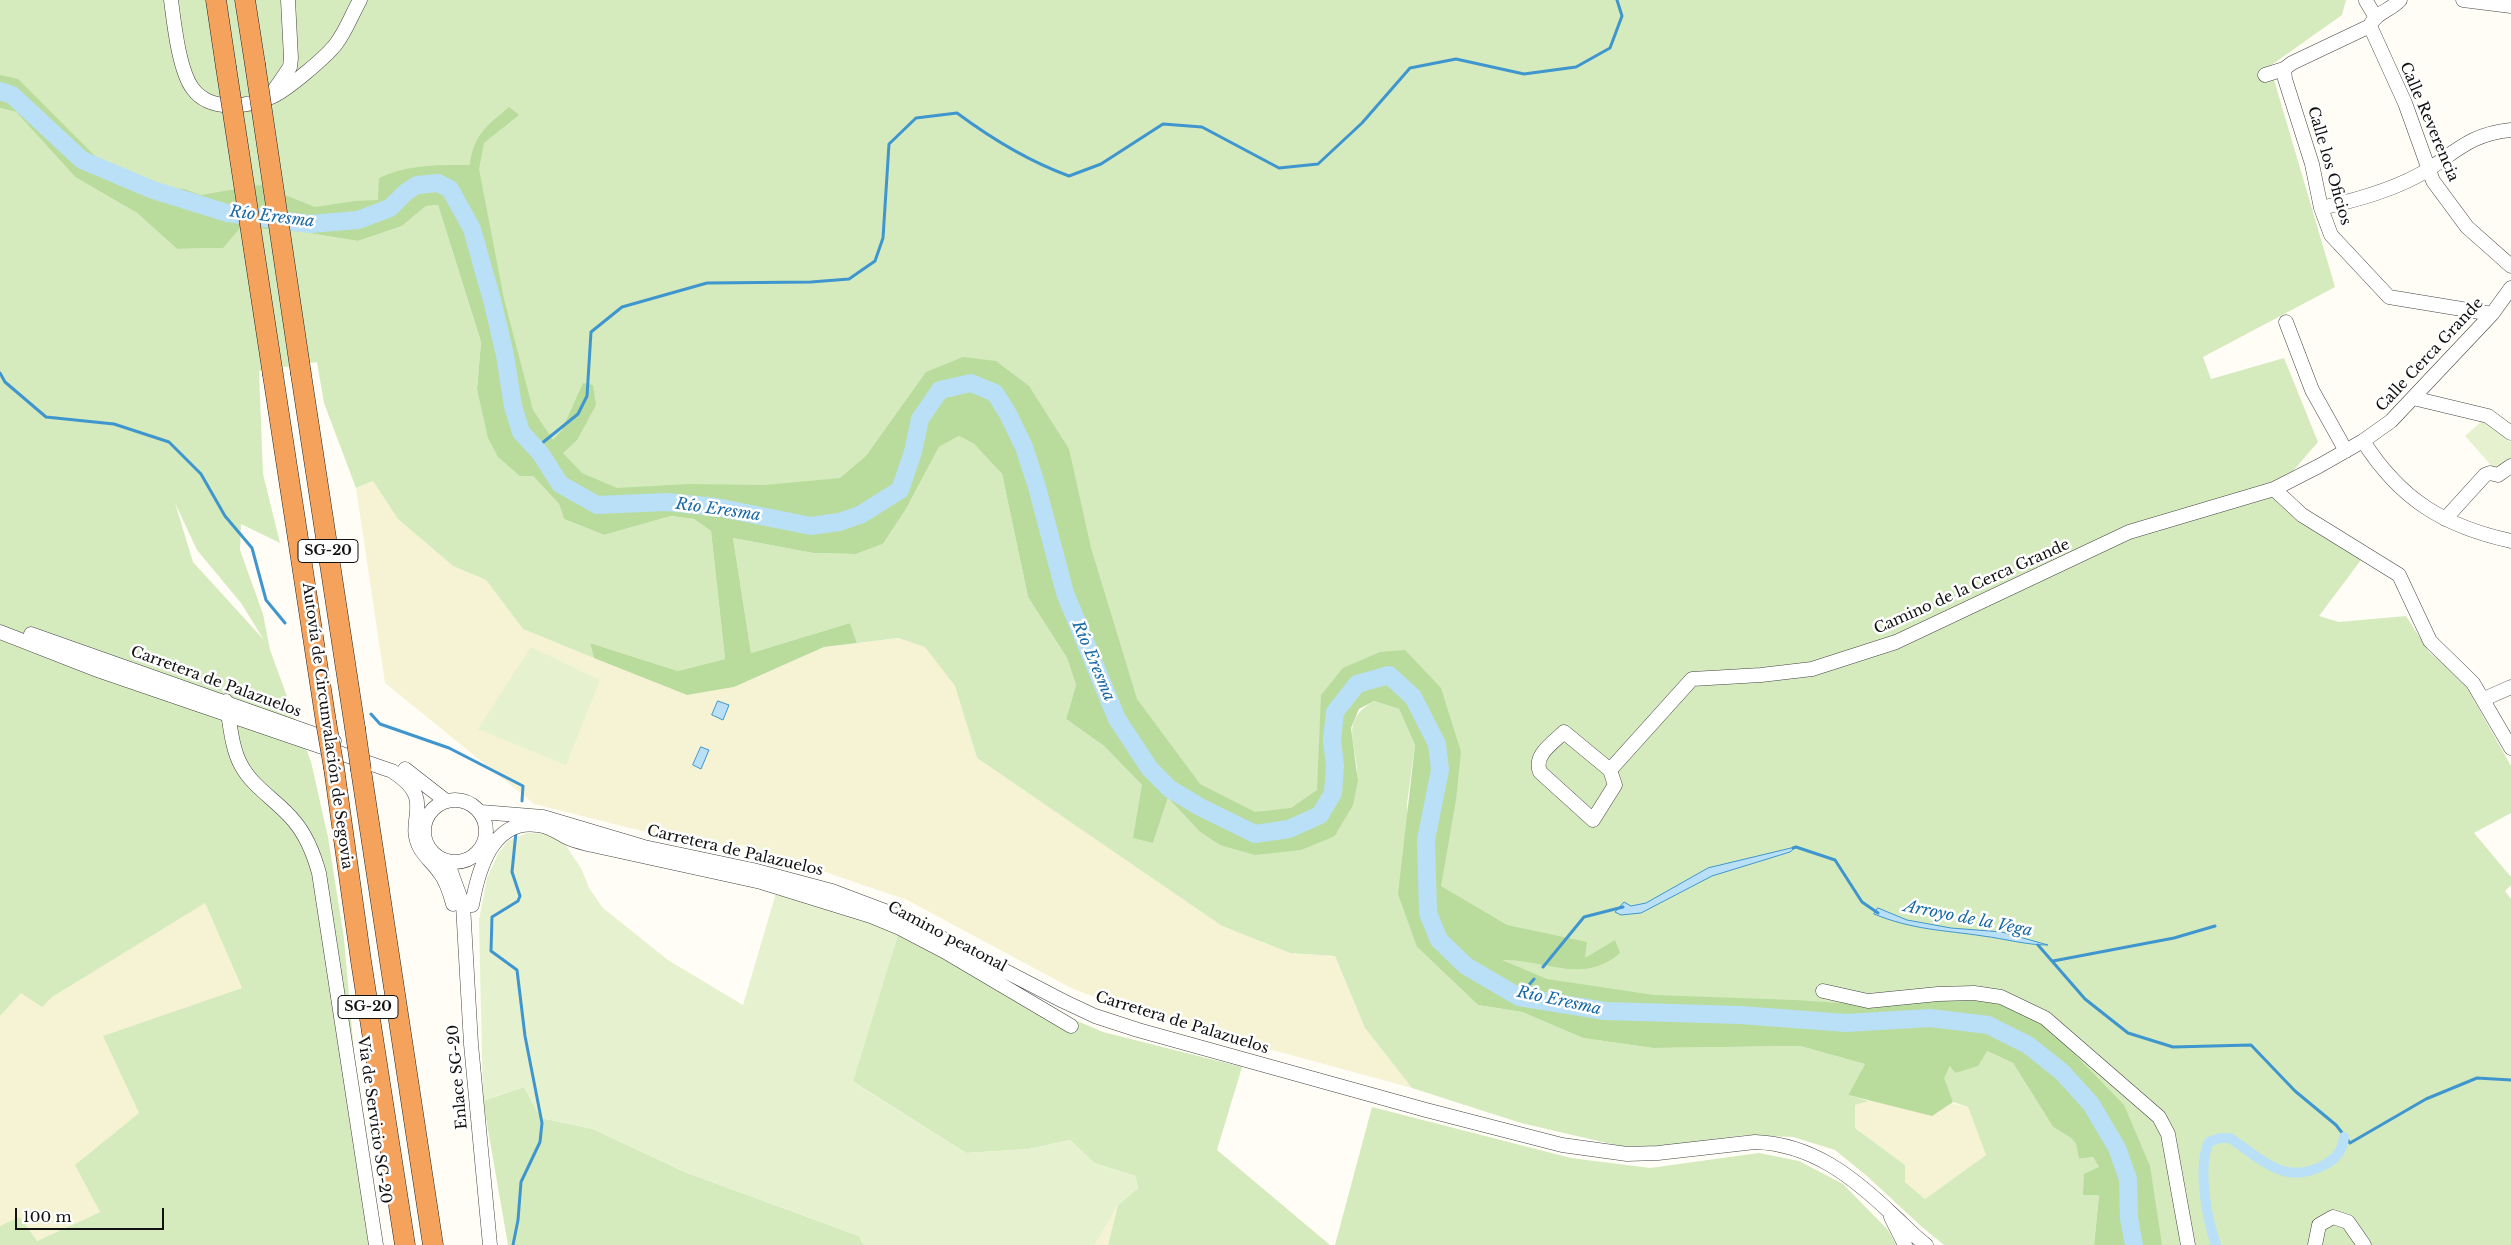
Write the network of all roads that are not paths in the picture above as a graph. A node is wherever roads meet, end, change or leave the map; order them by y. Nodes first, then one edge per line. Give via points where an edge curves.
1 (171, 0) edge
2 (216, 0) edge
3 (245, 0) edge
4 (288, 0) edge
5 (360, 0) edge
6 (2400, 0) edge
7 (2463, 0) edge
8 (2366, 1) edge
9 (2511, 6) edge
10 (2373, 21) junction
11 (2284, 69) junction
12 (2265, 75) dead end
13 (267, 98) junction
14 (2511, 130) edge
15 (2429, 169) junction
16 (2321, 208) junction
17 (2511, 266) edge
18 (2511, 288) edge
19 (2492, 314) junction
20 (2286, 322) dead end
21 (2413, 398) junction
22 (2511, 433) edge
23 (2363, 441) junction
24 (2346, 451) junction
25 (2511, 466) edge
26 (2274, 489) junction
27 (2260, 492) joint
28 (2445, 518) junction
29 (2511, 541) edge
30 (0, 623) edge
31 (0, 632) edge
32 (2511, 687) edge
33 (2484, 699) junction
34 (228, 708) junction
35 (2511, 748) edge
36 (1610, 770) junction
37 (418, 780) junction
38 (446, 801) junction
39 (481, 812) junction
40 (428, 815) junction
41 (515, 816) junction
42 (486, 835) junction
43 (475, 855) junction
44 (447, 861) junction
45 (463, 905) junction
46 (1823, 991) dead end
47 (1071, 1026) dead end
48 (1886, 1208) junction
49 (1924, 1244) edge
50 (376, 1245) edge
51 (405, 1245) edge
52 (433, 1245) edge
53 (490, 1245) edge
54 (1905, 1245) edge
55 (2188, 1245) edge
56 (2315, 1245) edge
57 (2364, 1245) edge

1 - 13 street via 178,45 188,80 196,93 207,102 224,104 243,104
2 - 51 highway, Autovía de Circunvalación de Segovia / SG-20, bridge
3 - 52 highway, Autovía de Circunvalación de Segovia / SG-20, bridge
4 - 13 street via 290,67
5 - 13 street via 337,43 321,60 273,97
6 - 10 street
7 - 9 street
8 - 10 street, Calle Reverencia
10 - 11 street
10 - 15 street, Calle Reverencia
11 - 12 street
11 - 16 street, Calle los Oficios via 2312,164
14 - 15 street via 2469,141
15 - 16 street via 2354,200
15 - 17 street, Calle Reverencia via 2433,181 2467,227
16 - 19 street, Calle los Oficios via 2331,235 2389,296
18 - 19 street, Calle Cerca Grande
19 - 21 street, Calle Cerca Grande
20 - 24 street via 2312,390
21 - 22 street via 2486,416
21 - 23 street, Calle Cerca Grande via 2391,421
23 - 24 street, Calle Cerca Grande
23 - 28 street via 2392,482
24 - 26 street, Calle Cerca Grande
25 - 28 street via 2498,474 2485,475
26 - 27 street, Calle Cerca Grande
26 - 33 street via 2302,515 2399,575 2430,641 2473,683
27 - 36 street, Camino de la Cerca Grande via 2128,532 1955,616 1886,645 1812,669 1692,679
28 - 29 street via 2476,533
30 - 34 street, Carretera de Palazuelos
31 - 34 street via 100,671
32 - 33 street
33 - 35 street
34 - 37 street, Carretera de Palazuelos via 400,766
34 - 45 street via 392,771 405,779 418,802 416,829 419,847
34 - 50 street, Vía de Servicio SG-20 via 241,765 294,821 315,858
36 - 36 street via 1614,785 1593,820 1537,766 1538,758 1564,732
37 - 38 street, Carretera de Palazuelos
37 - 40 street
38 - 39 street via 465,801
38 - 40 street
39 - 41 street, Carretera de Palazuelos
39 - 42 street
40 - 44 street via 424,831 426,844 434,854
41 - 42 street
41 - 48 street, Carretera de Palazuelos via 543,817 644,847 832,891 907,920 1095,1016 1138,1030 1562,1145 1627,1154 1769,1142 1800,1150 1830,1163
42 - 43 street via 482,848
43 - 44 street via 460,862
43 - 45 street, Enlace SG-20
44 - 45 street, Enlace SG-20
45 - 47 street, Camino peatonal via 495,840 521,825 537,824 592,845 761,882 871,916 944,951
45 - 53 street, Enlace SG-20 via 471,1044
46 - 55 street via 1868,1001 1938,994 2001,996 2045,1018 2159,1117 2168,1134
48 - 49 street, Carretera de Palazuelos
48 - 54 street
56 - 57 street via 2319,1225 2333,1217 2348,1222

